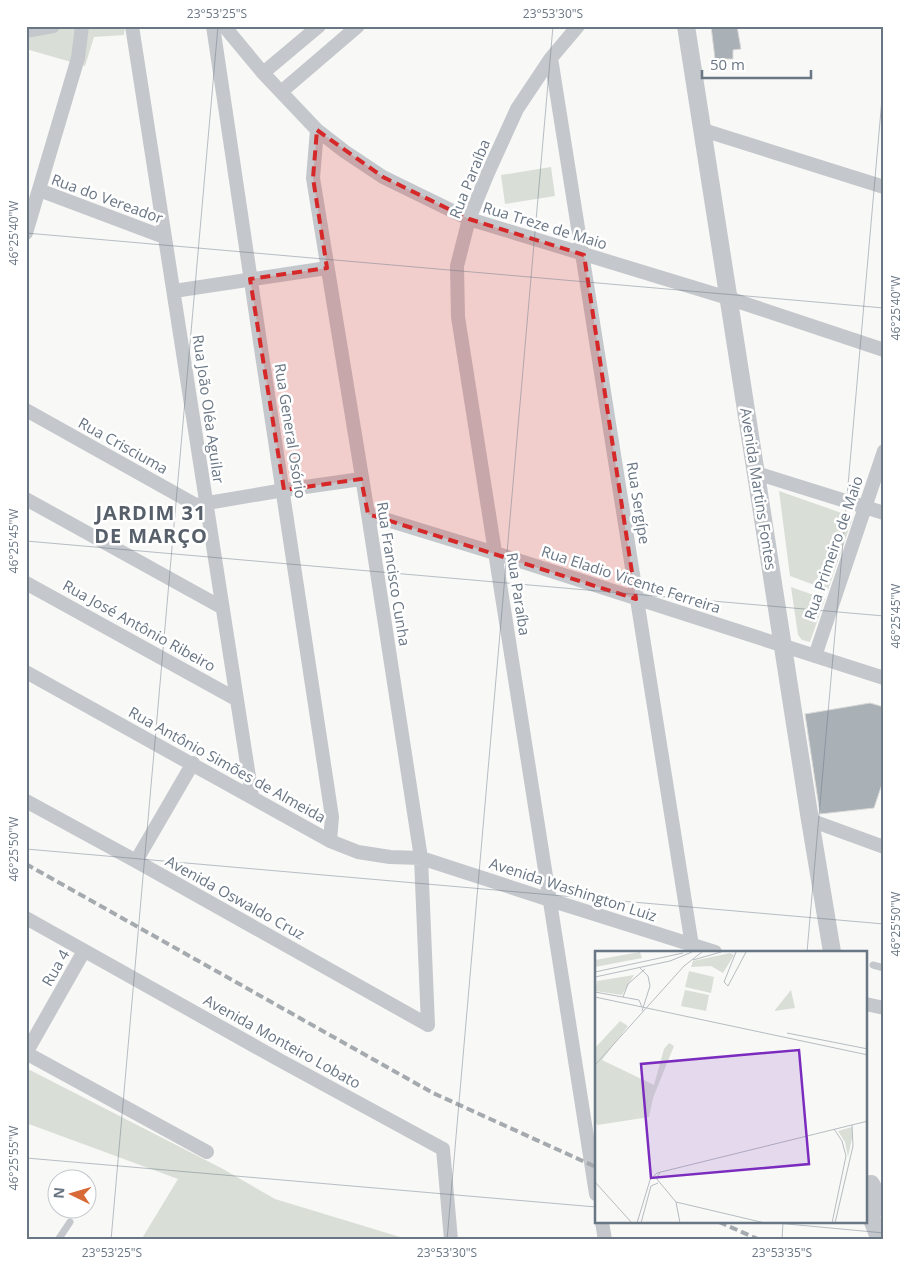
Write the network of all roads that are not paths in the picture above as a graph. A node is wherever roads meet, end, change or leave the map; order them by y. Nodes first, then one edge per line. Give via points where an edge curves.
1 (53, 26) edge
2 (82, 26) edge
3 (132, 26) edge
4 (213, 26) edge
5 (224, 26) edge
6 (319, 26) edge
7 (358, 26) edge
8 (578, 26) edge
9 (686, 26) edge
10 (26, 30) edge
11 (551, 58) junction
12 (263, 73) junction
13 (281, 92) junction
14 (318, 130) junction
15 (703, 130) junction
16 (884, 187) edge
17 (39, 190) junction
18 (470, 219) junction
19 (26, 233) edge
20 (164, 237) junction
21 (584, 255) junction
22 (327, 268) junction
23 (250, 279) junction
24 (174, 290) junction
25 (728, 298) junction
26 (884, 350) edge
27 (26, 410) edge
28 (884, 451) edge
29 (756, 473) junction
30 (361, 479) junction
31 (284, 490) junction
32 (26, 499) edge
33 (205, 504) junction
34 (865, 507) junction
35 (884, 513) edge
36 (368, 514) junction
37 (495, 553) junction
38 (26, 583) edge
39 (636, 599) junction
40 (221, 607) junction
41 (783, 646) junction
42 (815, 656) junction
43 (26, 672) edge
44 (884, 678) edge
45 (236, 698) junction
46 (192, 763) junction
47 (252, 796) junction
48 (26, 802) edge
49 (810, 820) junction
50 (330, 841) junction
51 (884, 847) edge
52 (421, 858) junction
53 (136, 861) junction
54 (550, 900) junction
55 (26, 918) edge
56 (692, 948) edge
57 (84, 951) junction
58 (709, 951) edge
59 (832, 951) edge
60 (874, 964) dead end
61 (884, 968) edge
62 (868, 1004) edge
63 (884, 1007) edge
64 (428, 1025) joint
65 (26, 1053) edge
66 (208, 1152) dead end
67 (868, 1180) edge
68 (595, 1188) edge
69 (868, 1198) edge
70 (884, 1208) edge
71 (70, 1222) dead end
72 (602, 1224) edge
73 (58, 1240) edge
74 (451, 1240) edge
75 (605, 1240) edge
76 (880, 1240) edge

1 - 10 street
2 - 17 street via 78,58
3 - 20 street, Rua João Oléa Aguilar
4 - 23 street, Rua General Osório
5 - 12 street, Rua Treze de Maio
6 - 12 street
7 - 13 street
8 - 11 street, Rua Paraíba
9 - 15 street, Avenida Martins Fontes
11 - 18 street, Rua Paraíba via 516,109
11 - 21 street, Rua Sergípe
12 - 13 street, Rua Treze de Maio
13 - 14 street, Rua Treze de Maio
14 - 18 street, Rua Treze de Maio via 383,177
14 - 22 street, Rua Francisco Cunha via 314,178
15 - 16 street
15 - 25 street, Avenida Martins Fontes
17 - 19 street
17 - 20 street, Rua do Vereador
18 - 21 street, Rua Treze de Maio
18 - 37 street, Rua Paraíba via 457,266 458,317
20 - 24 street, Rua João Oléa Aguilar
21 - 25 street, Rua Treze de Maio
21 - 39 street, Rua Sergípe
22 - 23 street
22 - 30 street, Rua Francisco Cunha
23 - 24 street
23 - 31 street, Rua General Osório
24 - 33 street, Rua João Oléa Aguilar
25 - 26 street, Rua Treze de Maio
25 - 29 street, Avenida Martins Fontes
27 - 33 street, Rua Crisciuma via 196,505
28 - 34 street, Rua Primeiro de Maio
29 - 34 street
29 - 41 street, Avenida Martins Fontes
30 - 31 street
30 - 36 street, Rua Francisco Cunha
31 - 33 street
31 - 50 street, Rua General Osório via 332,817
32 - 40 street
33 - 40 street, Rua João Oléa Aguilar
34 - 35 street
34 - 42 street, Rua Primeiro de Maio
36 - 37 street, Rua Eladio Vicente Ferreira
36 - 52 street, Rua Francisco Cunha
37 - 39 street, Rua Eladio Vicente Ferreira
37 - 54 street, Rua Paraíba
38 - 45 street, Rua José Antônio Ribeiro
39 - 41 street, Rua Eladio Vicente Ferreira
39 - 56 street, Rua Sergípe
40 - 45 street, Rua João Oléa Aguilar
41 - 42 street, Rua Eladio Vicente Ferreira
41 - 49 street, Avenida Martins Fontes
42 - 44 street, Rua Eladio Vicente Ferreira
43 - 46 street, Rua Antônio Simões de Almeida
45 - 47 street, Rua João Oléa Aguilar
46 - 47 street, Rua Antônio Simões de Almeida
46 - 53 street
47 - 50 street, Rua Antônio Simões de Almeida
48 - 53 street, Avenida Oswaldo Cruz
49 - 51 street
49 - 59 street, Avenida Martins Fontes
50 - 52 street, Rua Antônio Simões de Almeida via 358,852
52 - 54 street, Avenida Washington Luiz
52 - 64 street, Rua Francisco Cunha
53 - 64 street, Avenida Oswaldo Cruz
54 - 56 street, Avenida Washington Luiz
54 - 68 street, Rua Paraíba
55 - 57 street, Avenida Monteiro Lobato
56 - 58 street, Avenida Washington Luiz
57 - 65 street, Rua 4
57 - 74 street, Avenida Monteiro Lobato via 443,1149
60 - 61 lane
62 - 63 street
65 - 66 street
67 - 70 street
69 - 76 street
71 - 73 lane
72 - 75 street

